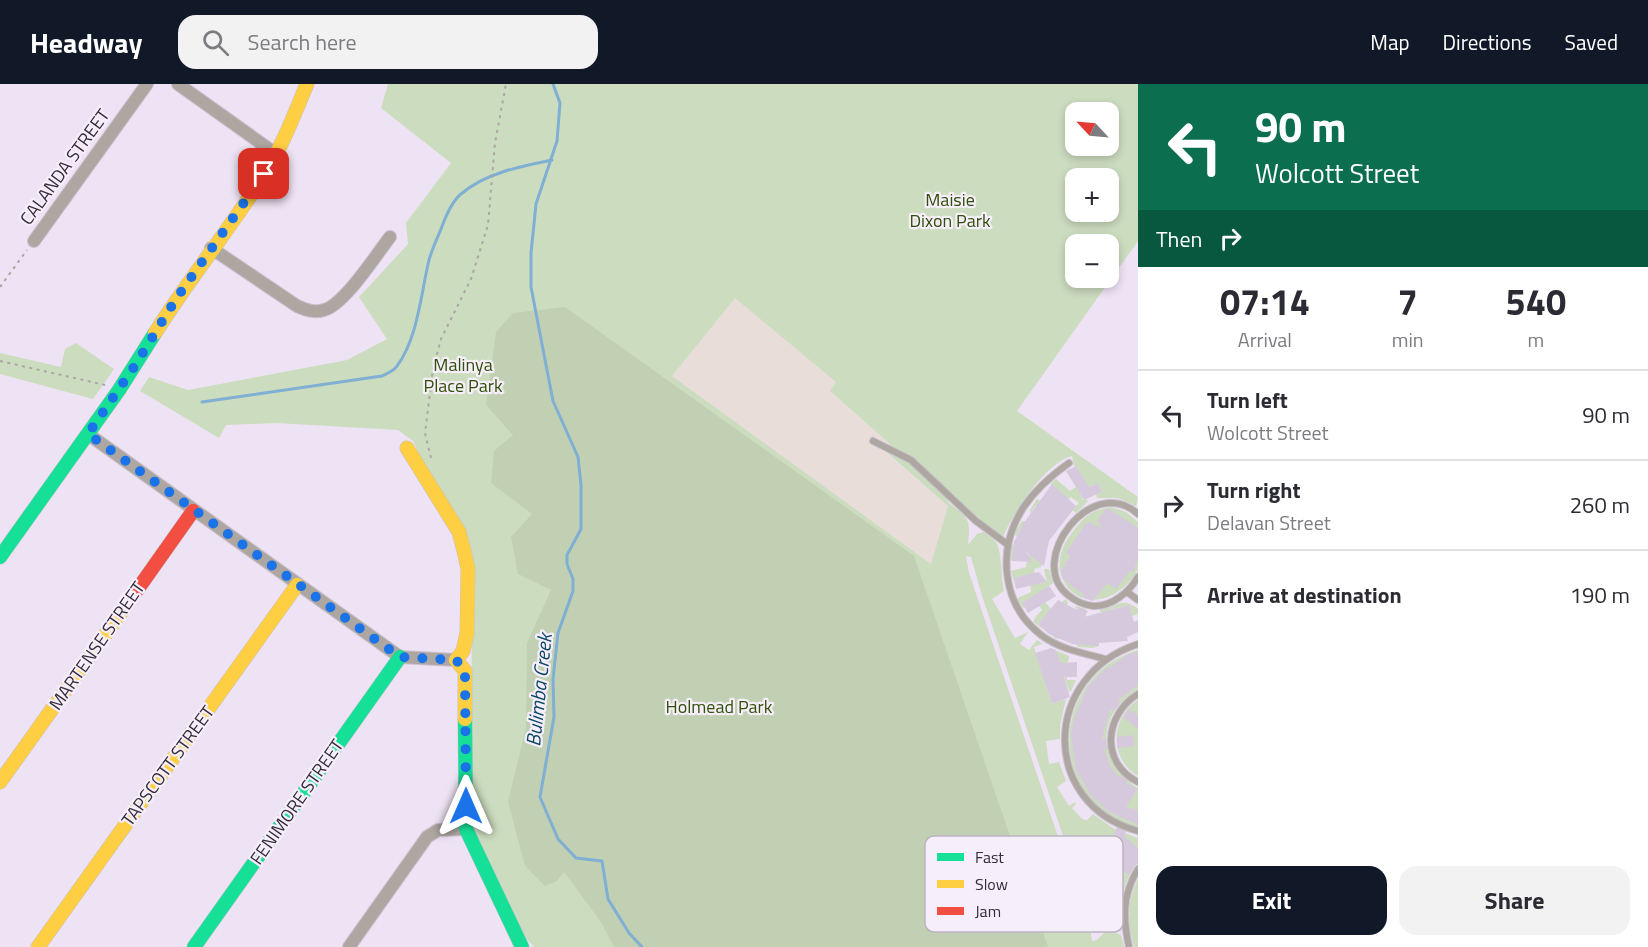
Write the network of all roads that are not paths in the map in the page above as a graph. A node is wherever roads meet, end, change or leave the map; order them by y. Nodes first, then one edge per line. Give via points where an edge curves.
1 (147, 84) edge
2 (178, 84) edge
3 (307, 84) edge
4 (276, 154) junction
5 (390, 237) dead end
6 (34, 241) road end
7 (211, 248) junction
8 (88, 434) junction
9 (873, 441) dead end
10 (407, 448) dead end
11 (1069, 463) dead end
12 (193, 511) junction
13 (1138, 514) edge
14 (1007, 544) junction
15 (2, 549) edge
16 (1138, 578) edge
17 (297, 585) junction
18 (1127, 592) junction
19 (1138, 600) edge
20 (1138, 644) edge
21 (400, 657) junction
22 (1105, 659) junction
23 (456, 660) junction
24 (1138, 694) edge
25 (0, 782) edge
26 (1138, 782) edge
27 (466, 829) junction
28 (1138, 831) edge
29 (1138, 869) edge
30 (518, 945) edge
31 (38, 947) edge
32 (194, 947) edge
33 (349, 947) edge
34 (1129, 947) edge

1 - 6 street, CALANDA STREET
2 - 4 street
3 - 4 street
4 - 7 street
5 - 7 street via 339,302 312,312
7 - 8 street
8 - 12 street
8 - 15 street
9 - 14 lane via 911,460 976,521
10 - 23 street via 459,532 464,551 468,569 467,633 463,651
11 - 14 lane via 1052,475 1024,507
12 - 17 street
12 - 25 street, MARTENSE STREET
13 - 18 lane via 1119,503 1095,505 1070,527 1055,556 1056,580 1062,590 1079,602 1107,604
14 - 22 lane via 1010,594 1026,622 1056,645
16 - 18 lane
17 - 21 street
17 - 31 street, TAPSCOTT STREET
18 - 19 lane
20 - 22 lane
21 - 23 street
21 - 32 street, FENIMORE STREET
22 - 28 lane via 1089,673 1069,708 1065,741 1069,766 1075,783 1096,810 1123,827
23 - 27 street via 465,671
24 - 26 lane via 1119,711 1111,734 1119,766
27 - 30 street
27 - 33 street via 438,830 427,837
29 - 34 lane via 1125,901

